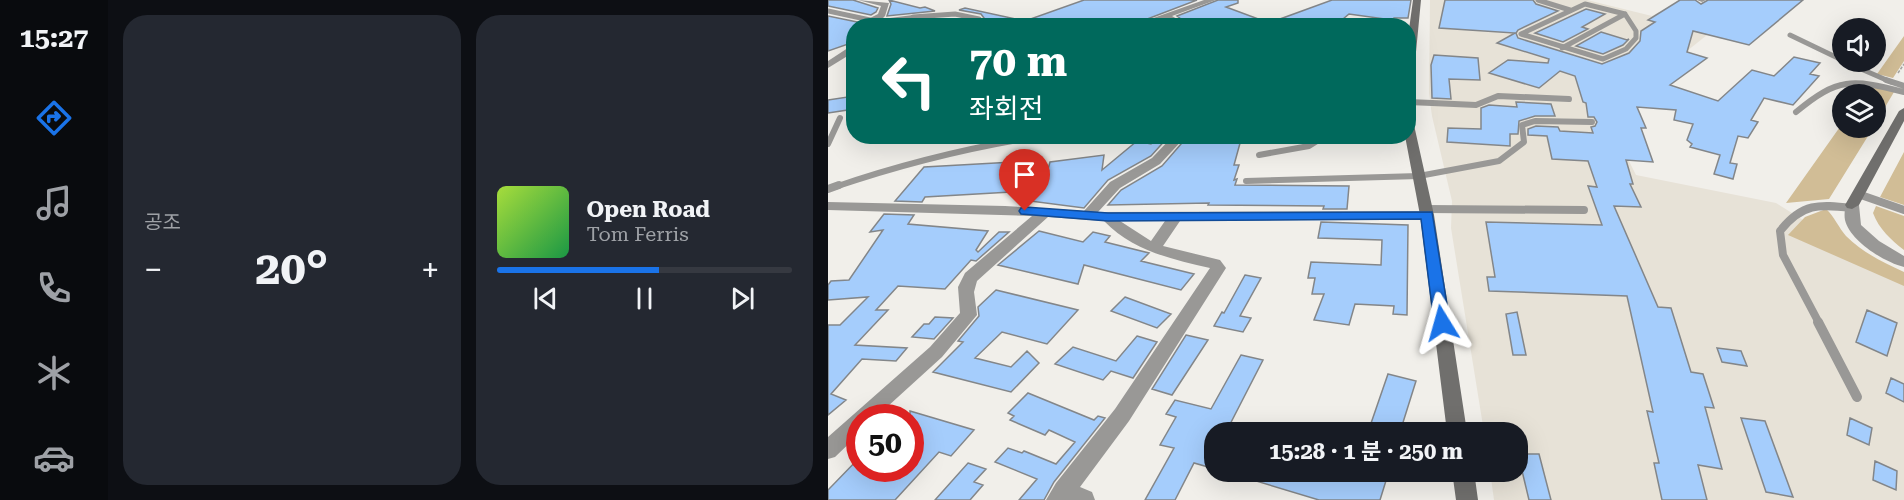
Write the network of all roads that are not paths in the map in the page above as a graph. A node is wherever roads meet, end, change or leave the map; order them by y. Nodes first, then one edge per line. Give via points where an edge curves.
1 (862, 0) edge
2 (1212, 0) edge
3 (1417, 0) edge
4 (1538, 0) edge
5 (1570, 10) junction
6 (828, 11) edge
7 (1625, 14) junction
8 (1166, 16) junction
9 (857, 18) edge
10 (878, 18) edge
11 (925, 18) edge
12 (974, 18) edge
13 (1160, 18) edge
14 (1170, 18) edge
15 (1415, 18) edge
16 (1790, 35) dead end
17 (1562, 48) junction
18 (846, 53) edge
19 (1832, 56) edge
20 (828, 65) edge
21 (1865, 72) edge
22 (1904, 86) edge
23 (1904, 93) edge
24 (1569, 99) dead end
25 (1416, 102) edge
26 (1432, 103) joint
27 (1904, 111) edge
28 (1796, 112) dead end
29 (840, 118) dead end
30 (1592, 122) dead end
31 (828, 144) edge
32 (991, 144) edge
33 (1172, 144) edge
34 (1312, 144) edge
35 (1412, 144) edge
36 (1259, 155) dead end
37 (1419, 176) junction
38 (1246, 181) dead end
39 (828, 189) edge
40 (1854, 202) junction
41 (828, 206) edge
42 (1584, 210) dead end
43 (1904, 210) edge
44 (1046, 212) junction
45 (1426, 212) junction
46 (1087, 216) junction
47 (1176, 216) junction
48 (1108, 217) junction
49 (1154, 248) junction
50 (1904, 262) edge
51 (1857, 398) dead end
52 (877, 404) edge
53 (1456, 422) edge
54 (846, 433) edge
55 (828, 450) edge
56 (1465, 482) edge
57 (1068, 496) edge
58 (1467, 500) edge

1 - 10 street via 886,6
2 - 8 street
3 - 15 main road
4 - 5 lane
5 - 7 lane via 1585,4
5 - 17 lane via 1521,34
6 - 9 lane
7 - 17 lane
7 - 17 lane via 1636,38 1614,56 1595,58
8 - 13 street
8 - 14 street
11 - 12 lane via 955,14
16 - 19 lane
18 - 20 street
21 - 22 lane
23 - 28 lane via 1857,81 1837,83
24 - 26 lane via 1498,96 1476,105
25 - 26 street
27 - 40 main road
29 - 31 lane
30 - 37 lane via 1535,121 1522,125 1524,142 1499,161
32 - 39 lane via 888,169
33 - 46 street via 1156,161 1115,185
34 - 36 lane
35 - 37 main road
37 - 38 lane
37 - 45 main road
40 - 43 lane
40 - 50 street via 1852,220 1857,229
40 - 51 lane via 1805,207 1780,231 1783,255
41 - 44 street
42 - 45 lane
44 - 46 street
44 - 52 street via 966,282 969,315 936,352
45 - 47 street
45 - 53 main road
46 - 48 street
47 - 48 street
47 - 49 street
48 - 49 street via 1117,229
49 - 57 street via 1218,268
54 - 55 street
56 - 58 main road

